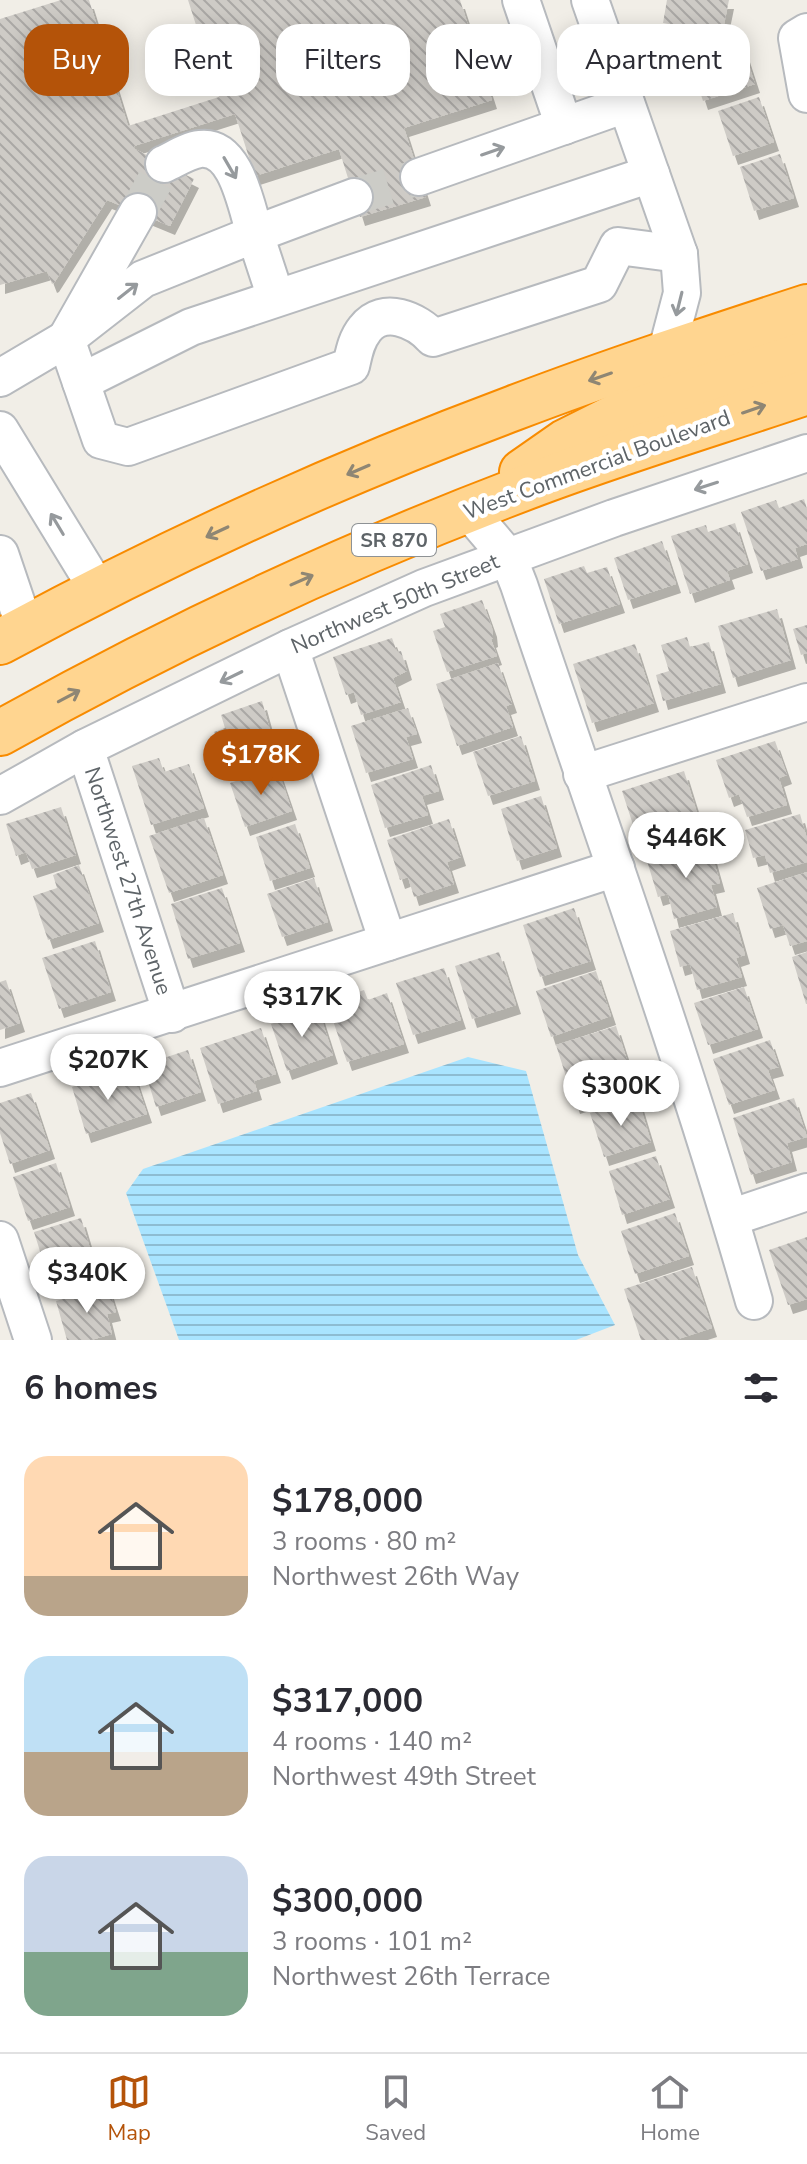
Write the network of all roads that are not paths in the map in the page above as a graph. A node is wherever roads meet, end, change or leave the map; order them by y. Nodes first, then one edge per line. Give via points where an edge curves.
1 (521, 0) edge
2 (590, 0) edge
3 (802, 35) edge
4 (807, 94) edge
5 (626, 104) junction
6 (564, 126) junction
7 (164, 164) tunnel mouth
8 (651, 174) junction
9 (419, 177) tunnel mouth
10 (598, 191) junction
11 (354, 197) tunnel mouth
12 (138, 212) tunnel mouth
13 (255, 234) junction
14 (618, 246) junction
15 (679, 254) junction
16 (276, 298) junction
17 (807, 307) edge
18 (66, 339) junction
19 (807, 349) edge
20 (666, 354) junction
21 (0, 378) edge
22 (81, 382) junction
23 (807, 392) edge
24 (0, 430) edge
25 (807, 453) edge
26 (468, 510) junction
27 (0, 554) edge
28 (508, 557) junction
29 (98, 590) junction
30 (13, 635) edge
31 (290, 648) junction
32 (807, 702) edge
33 (0, 733) edge
34 (85, 748) junction
35 (582, 774) junction
36 (0, 796) edge
37 (616, 868) junction
38 (388, 942) junction
39 (172, 1014) junction
40 (0, 1068) edge
41 (807, 1192) edge
42 (730, 1218) junction
43 (0, 1240) edge
44 (754, 1301) dead end
45 (33, 1340) edge

1 - 6 street
2 - 5 street
3 - 4 street
5 - 6 street
5 - 8 street
9 -> 6 street
7 -> 13 street via 199,149 219,151 232,164
8 - 10 street
8 - 15 street
10 - 14 street
10 - 16 street
11 - 13 street
12 - 18 street
13 - 16 street
18 -> 13 street via 143,279
14 - 15 street
14 - 22 street via 599,284 433,338 422,325 386,317 367,325 351,366 128,447 101,440
15 -> 20 street via 682,293
16 - 22 street via 191,327
17 - 20 highway
18 - 21 street
18 - 22 street
19 - 26 highway via 594,426
20 -> 29 highway via 364,467
26 -> 23 highway, West Commercial Boulevard / SR 870
29 -> 24 street
25 -> 28 street, Northwest 50th Street
26 - 28 street
33 -> 26 highway, West Commercial Boulevard / SR 870 via 280,590
27 - 30 street
28 - 31 street, Northwest 50th Street
28 - 35 street
29 - 30 highway
31 -> 34 street, Northwest 50th Street
31 - 38 street
32 - 35 street
34 - 36 street, Northwest 50th Street
34 - 39 street, Northwest 27th Avenue
35 - 37 street
37 - 38 street
37 - 42 street
38 - 39 street
39 - 40 street
41 - 42 street
42 - 44 street
43 - 45 street

